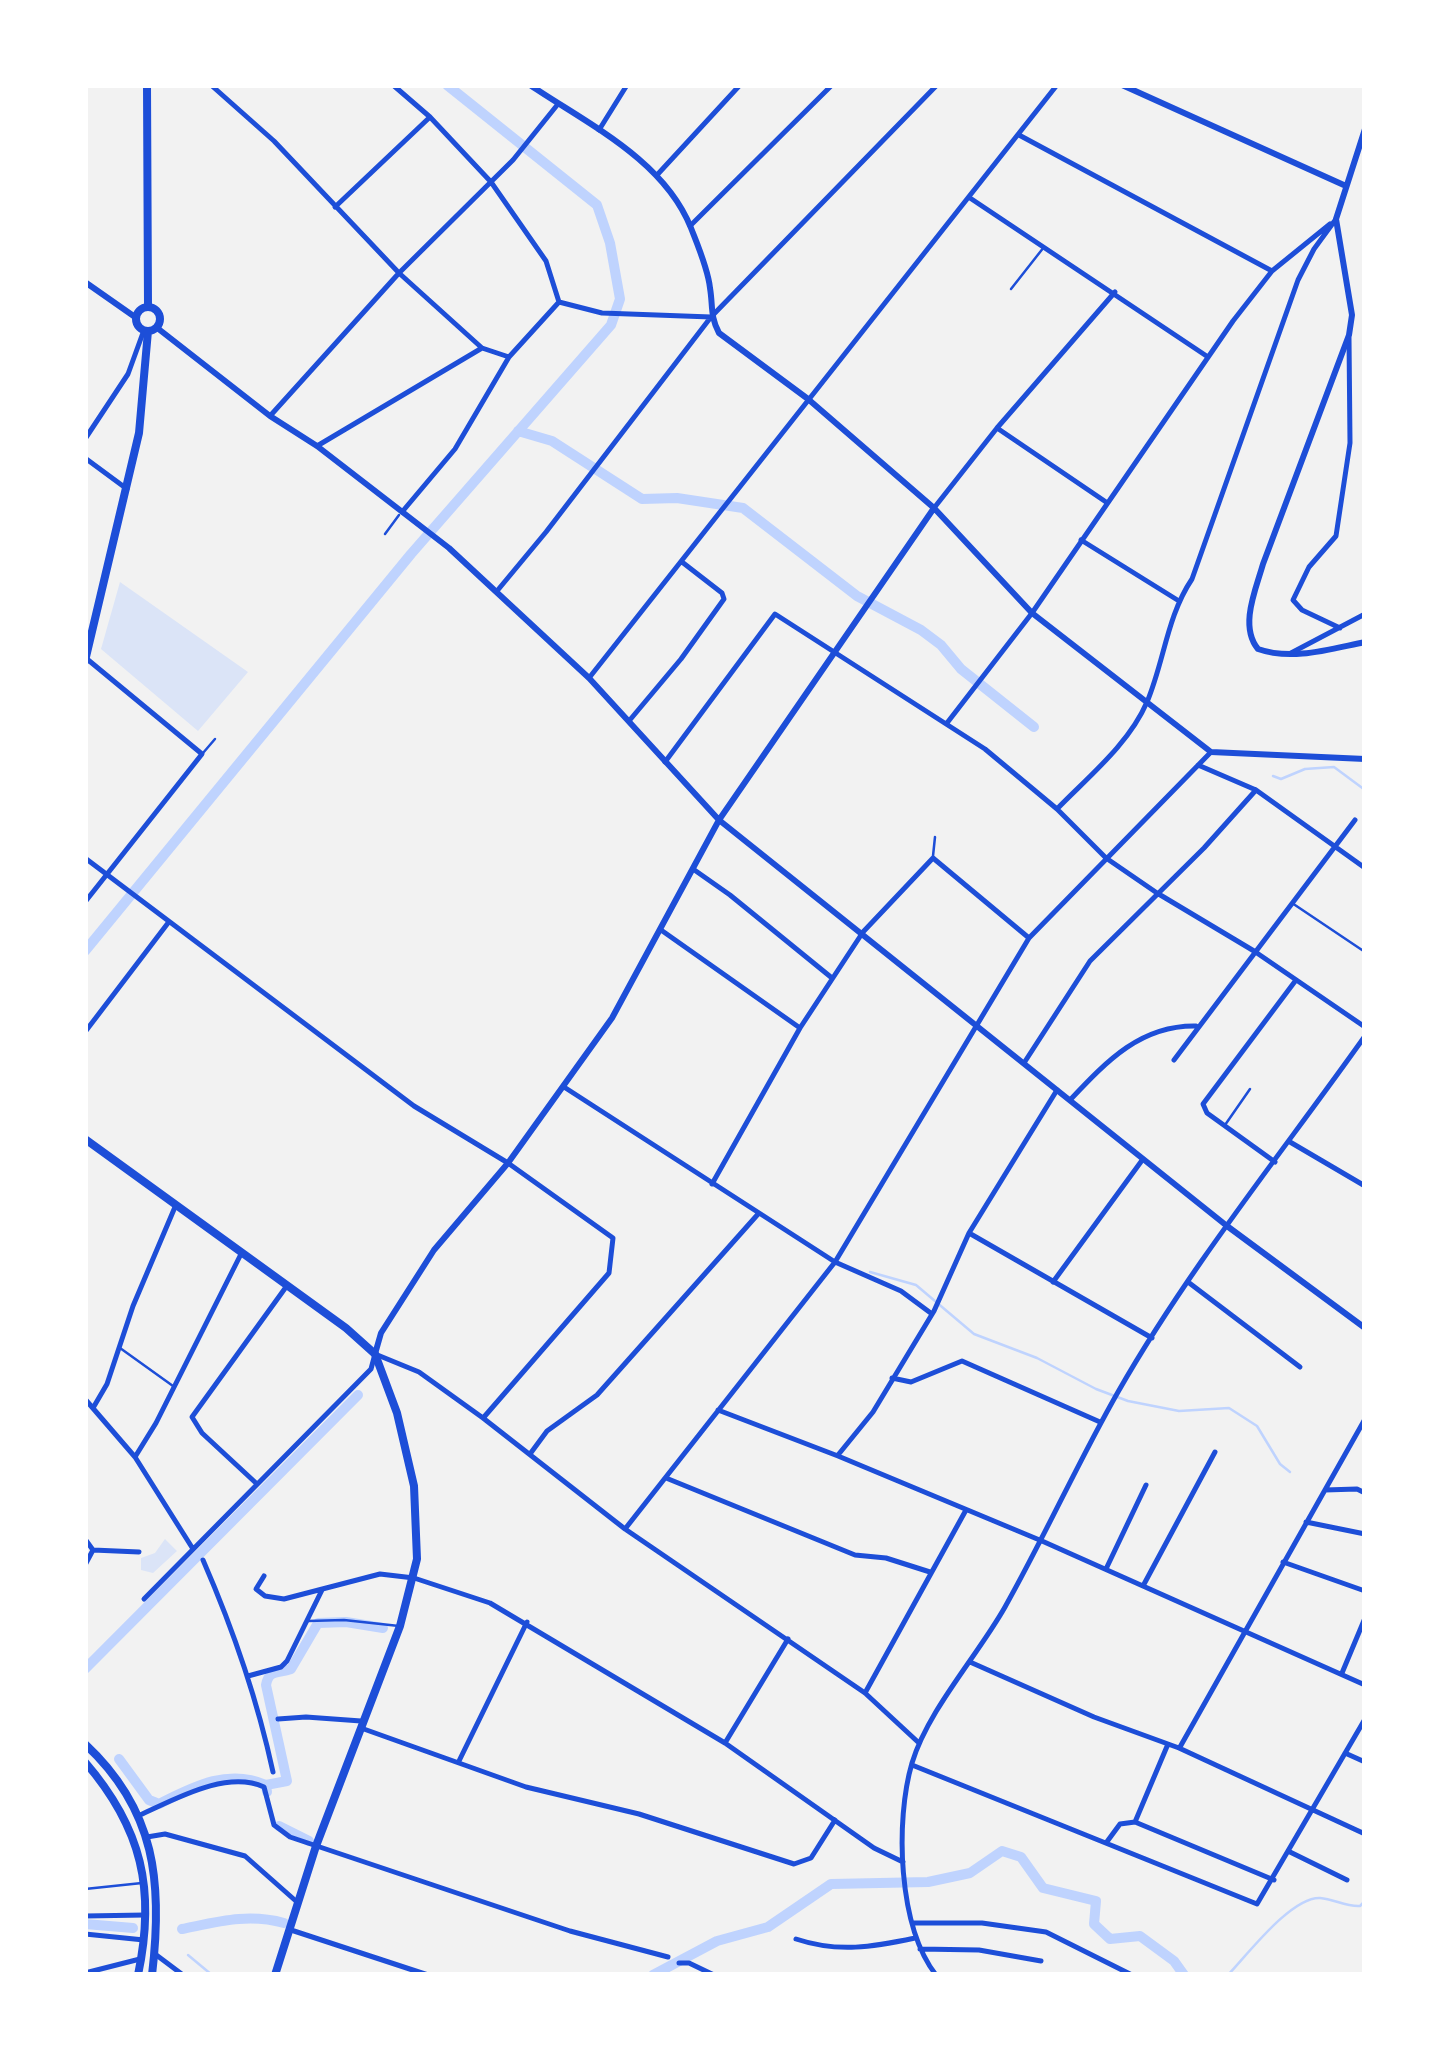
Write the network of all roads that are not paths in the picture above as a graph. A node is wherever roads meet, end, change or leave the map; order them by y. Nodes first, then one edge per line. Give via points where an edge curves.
1 (147, 85) edge
2 (211, 85) edge
3 (393, 85) edge
4 (531, 85) edge
5 (627, 85) edge
6 (740, 85) edge
7 (832, 85) edge
8 (937, 85) edge
9 (1057, 85) edge
10 (1122, 85) edge
11 (558, 104) junction
12 (430, 117) junction
13 (1365, 129) edge
14 (599, 130) junction
15 (1019, 136) junction
16 (1362, 140) edge
17 (657, 176) junction
18 (491, 182) junction
19 (1346, 186) junction
20 (970, 198) junction
21 (336, 207) junction
22 (1336, 219) junction
23 (690, 226) junction
24 (1044, 246) junction
25 (1272, 270) junction
26 (399, 272) junction
27 (85, 282) edge
28 (1011, 289) dead end
29 (1114, 292) junction
30 (559, 302) junction
31 (148, 306) junction
32 (135, 317) junction
33 (710, 317) junction
34 (149, 330) junction
35 (1349, 335) junction
36 (482, 348) junction
37 (1208, 356) junction
38 (509, 357) junction
39 (808, 399) junction
40 (270, 416) junction
41 (997, 428) junction
42 (85, 439) edge
43 (317, 446) junction
44 (85, 458) edge
45 (127, 489) junction
46 (1106, 502) junction
47 (934, 508) junction
48 (402, 512) junction
49 (385, 534) dead end
50 (1082, 540) junction
51 (682, 562) junction
52 (497, 590) junction
53 (1180, 600) junction
54 (1032, 613) junction
55 (1365, 614) edge
56 (1340, 628) junction
57 (1365, 642) edge
58 (835, 651) junction
59 (1288, 654) junction
60 (85, 659) edge
61 (589, 678) junction
62 (1147, 702) junction
63 (629, 721) junction
64 (946, 722) junction
65 (216, 739) dead end
66 (1210, 752) junction
67 (202, 754) junction
68 (1365, 760) edge
69 (665, 762) junction
70 (1198, 765) junction
71 (1256, 790) junction
72 (1058, 809) junction
73 (718, 820) junction
74 (1356, 820) dead end
75 (935, 837) dead end
76 (1333, 846) junction
77 (85, 858) edge
78 (933, 858) junction
79 (1106, 858) junction
80 (1365, 868) edge
81 (693, 869) junction
82 (108, 874) junction
83 (1156, 893) junction
84 (85, 902) edge
85 (1290, 902) junction
86 (168, 922) junction
87 (661, 930) junction
88 (863, 932) junction
89 (1029, 938) junction
90 (1254, 950) junction
91 (1365, 952) edge
92 (832, 978) junction
93 (1296, 980) junction
94 (1198, 1026) junction
95 (1365, 1026) edge
96 (977, 1027) junction
97 (800, 1028) junction
98 (85, 1032) edge
99 (1365, 1036) edge
100 (1174, 1060) dead end
101 (1024, 1063) junction
102 (564, 1088) junction
103 (1250, 1088) dead end
104 (1057, 1090) junction
105 (1070, 1100) junction
106 (1224, 1126) junction
107 (85, 1138) edge
108 (1290, 1142) junction
109 (1144, 1158) junction
110 (1274, 1162) junction
111 (508, 1163) junction
112 (712, 1184) junction
113 (1365, 1186) edge
114 (176, 1207) junction
115 (758, 1213) junction
116 (1228, 1226) junction
117 (970, 1233) junction
118 (241, 1254) junction
119 (836, 1262) junction
120 (1053, 1282) junction
121 (1188, 1282) junction
122 (286, 1287) junction
123 (932, 1314) junction
124 (1365, 1328) edge
125 (1152, 1338) junction
126 (119, 1347) junction
127 (375, 1354) junction
128 (1300, 1367) dead end
129 (892, 1378) junction
130 (173, 1386) junction
131 (85, 1399) edge
132 (93, 1408) junction
133 (718, 1410) junction
134 (483, 1418) junction
135 (1365, 1419) edge
136 (1100, 1422) junction
137 (1215, 1452) dead end
138 (530, 1454) junction
139 (838, 1456) junction
140 (134, 1457) junction
141 (666, 1478) junction
142 (257, 1484) junction
143 (1146, 1486) dead end
144 (1324, 1490) junction
145 (1365, 1493) edge
146 (966, 1510) junction
147 (1306, 1522) junction
148 (625, 1529) junction
149 (1365, 1534) edge
150 (85, 1539) edge
151 (1042, 1541) junction
152 (193, 1548) junction
153 (94, 1550) junction
154 (139, 1552) dead end
155 (203, 1560) dead end
156 (1283, 1562) junction
157 (85, 1565) edge
158 (1106, 1569) junction
159 (930, 1572) junction
160 (264, 1576) dead end
161 (414, 1578) junction
162 (1143, 1586) junction
163 (322, 1590) junction
164 (1365, 1592) edge
165 (144, 1599) dead end
166 (1365, 1618) edge
167 (308, 1621) junction
168 (527, 1622) junction
169 (400, 1626) junction
170 (1244, 1634) junction
171 (788, 1640) junction
172 (970, 1662) junction
173 (1342, 1673) junction
174 (248, 1676) junction
175 (1365, 1686) edge
176 (865, 1693) junction
177 (1365, 1719) edge
178 (278, 1720) dead end
179 (360, 1724) junction
180 (726, 1742) junction
181 (918, 1743) junction
182 (85, 1744) edge
183 (1168, 1744) junction
184 (1180, 1748) junction
185 (1345, 1753) junction
186 (459, 1761) junction
187 (85, 1762) edge
188 (1365, 1762) edge
189 (912, 1765) junction
190 (273, 1772) dead end
191 (1313, 1810) junction
192 (140, 1815) junction
193 (835, 1820) junction
194 (1135, 1822) junction
195 (1365, 1834) edge
196 (147, 1837) junction
197 (1106, 1843) junction
198 (316, 1846) junction
199 (1290, 1852) junction
200 (903, 1862) junction
201 (1274, 1880) junction
202 (1346, 1880) dead end
203 (144, 1883) junction
204 (85, 1890) edge
205 (299, 1904) junction
206 (85, 1916) edge
207 (145, 1916) junction
208 (912, 1923) junction
209 (291, 1930) junction
210 (85, 1934) edge
211 (915, 1938) junction
212 (796, 1939) dead end
213 (144, 1940) junction
214 (920, 1949) junction
215 (154, 1954) junction
216 (668, 1957) dead end
217 (142, 1958) junction
218 (1041, 1961) dead end
219 (679, 1963) dead end
220 (85, 1973) edge
221 (138, 1975) edge
222 (152, 1975) edge
223 (183, 1975) edge
224 (275, 1975) edge
225 (428, 1975) edge
226 (714, 1975) edge
227 (936, 1975) edge
228 (1132, 1975) edge

1 - 31 main road
2 - 21 street
3 - 12 street
4 - 11 street
5 - 14 street
6 - 17 street
7 - 23 street
8 - 33 street
9 - 15 street
10 - 19 street
11 - 14 street
11 - 18 street
12 - 18 street
12 - 21 street
13 - 16 street
14 - 17 street
15 - 20 street
15 - 25 street
16 - 19 street
17 - 23 street
18 - 26 street
18 - 30 street via 546,261
19 - 22 street
20 - 24 street
20 - 39 street
21 - 26 street
22 - 25 street
22 - 35 street via 1352,315
22 - 53 street via 1298,280
23 - 33 street via 710,286
24 - 28 lane
24 - 29 street
25 - 37 street
26 - 36 street
26 - 40 street
27 - 32 street
29 - 37 street
29 - 41 street
30 - 33 street via 602,313
30 - 38 street
31 - 32 main road
31 - 34 main road via 160,320
32 - 34 main road
33 - 39 street via 719,333
33 - 52 street
34 - 40 street
34 - 42 street
34 - 45 main road
35 - 56 street via 1350,442 1336,536 1309,567 1293,600
35 - 59 street via 1254,592 1251,641 1258,649
36 - 38 street
36 - 43 street
37 - 46 street
38 - 48 street via 455,450
39 - 47 street
39 - 51 street
40 - 43 street
41 - 46 street
41 - 47 street
43 - 48 street
44 - 45 street
45 - 60 main road
46 - 50 street
47 - 54 street
47 - 58 street
48 - 49 lane
48 - 52 street
50 - 53 street
50 - 54 street
51 - 61 street
51 - 63 street via 724,599
52 - 61 street
53 - 62 street
54 - 62 street
54 - 64 street
55 - 56 street
56 - 59 street
57 - 59 street
58 - 64 street
58 - 69 street via 775,614
58 - 73 street
60 - 67 street
61 - 63 street
62 - 66 street
62 - 72 street
63 - 69 street
64 - 72 street
65 - 67 lane
66 - 68 street
66 - 70 street
67 - 82 street
69 - 73 street
70 - 71 street
70 - 79 street
71 - 76 street
71 - 83 street
72 - 79 street
73 - 81 street
73 - 88 street
74 - 76 street
75 - 78 lane
76 - 80 street
76 - 85 street
77 - 82 street
78 - 88 street
78 - 89 street
79 - 83 street
79 - 89 street
81 - 87 street
81 - 92 street
82 - 84 street
82 - 86 street
83 - 90 street
83 - 101 street via 1090,962
85 - 90 street
85 - 91 lane
86 - 98 street
86 - 111 street via 414,1106
87 - 97 street
87 - 102 street
88 - 92 street
88 - 96 street
89 - 96 street
90 - 93 street
90 - 94 street
92 - 97 street
93 - 95 street
93 - 106 street via 1203,1104
94 - 100 street
94 - 105 street via 1141,1038 1112,1056
96 - 101 street
96 - 119 street
97 - 112 street
99 - 108 street
101 - 104 street
102 - 111 street
102 - 112 street
103 - 106 lane
104 - 105 street
104 - 117 street
105 - 109 street
106 - 110 street
107 - 114 main road
108 - 110 street
108 - 113 street
109 - 116 street
109 - 120 street
110 - 116 street
111 - 127 street via 434,1250
111 - 134 street via 613,1238 612,1263
112 - 115 street
114 - 118 main road
114 - 126 street
115 - 119 street
115 - 138 street via 598,1395 547,1431
116 - 121 street
116 - 124 street
117 - 120 street
117 - 123 street
118 - 122 main road
118 - 130 street
119 - 123 street via 901,1290
119 - 133 street
120 - 125 street
121 - 125 street
121 - 128 street
122 - 127 main road
122 - 142 street via 192,1418
123 - 129 street
125 - 136 street
126 - 130 lane
126 - 132 street
127 - 134 street via 419,1372
127 - 142 street via 371,1369
127 - 161 main road via 414,1486
129 - 136 street via 911,1382 962,1361
129 - 139 street
130 - 140 street
131 - 132 street
132 - 140 street
133 - 139 street
133 - 141 street
134 - 138 street
135 - 144 street
136 - 151 street
137 - 162 street
138 - 148 street
139 - 146 street
140 - 152 street
141 - 148 street
141 - 159 street via 854,1556
142 - 152 street
143 - 158 street
144 - 145 street
144 - 147 street
146 - 151 street
146 - 159 street
147 - 149 street
147 - 156 street
148 - 171 street
150 - 153 street
151 - 158 street
151 - 172 street
152 - 165 street
153 - 154 street
153 - 157 street
155 - 174 street
156 - 164 street
156 - 170 street
158 - 162 street
159 - 176 street
160 - 163 street via 256,1589 265,1596
161 - 163 street via 380,1574
161 - 168 street via 490,1602
161 - 169 main road
162 - 170 street
163 - 167 street
166 - 173 street
167 - 169 lane
167 - 174 street via 281,1667
168 - 180 street
168 - 186 street
169 - 179 main road
170 - 173 street
170 - 184 street
171 - 176 street
171 - 180 street
172 - 181 street
172 - 183 street
173 - 175 street
174 - 190 street
176 - 181 street
177 - 185 street
178 - 179 street via 306,1716
179 - 186 street
179 - 198 main road
180 - 193 street
181 - 189 street
182 - 192 main road
183 - 184 street
183 - 194 street
184 - 191 street
185 - 188 street
185 - 191 street
186 - 193 street via 526,1787 639,1814 794,1864 811,1858
187 - 203 main road via 123,1811
189 - 197 street
189 - 200 street via 904,1796
191 - 195 street
191 - 199 street
192 - 196 main road
192 - 198 street via 247,1780 264,1787 280,1832
193 - 200 street
194 - 197 street via 1120,1824
194 - 201 street
196 - 205 street via 166,1834 245,1856
196 - 215 main road via 157,1896
197 - 201 street via 1257,1904
198 - 205 main road
198 - 216 street
199 - 201 street
199 - 202 street
200 - 208 street
203 - 204 lane
203 - 207 main road
205 - 209 main road
206 - 207 street
207 - 213 main road
208 - 211 street
208 - 228 street via 1046,1932
209 - 224 main road
209 - 225 street
210 - 213 street
211 - 212 street via 850,1949
211 - 214 street
213 - 217 main road
214 - 218 street
214 - 227 street
215 - 222 main road
215 - 223 street
217 - 220 street
217 - 221 main road
219 - 226 street

